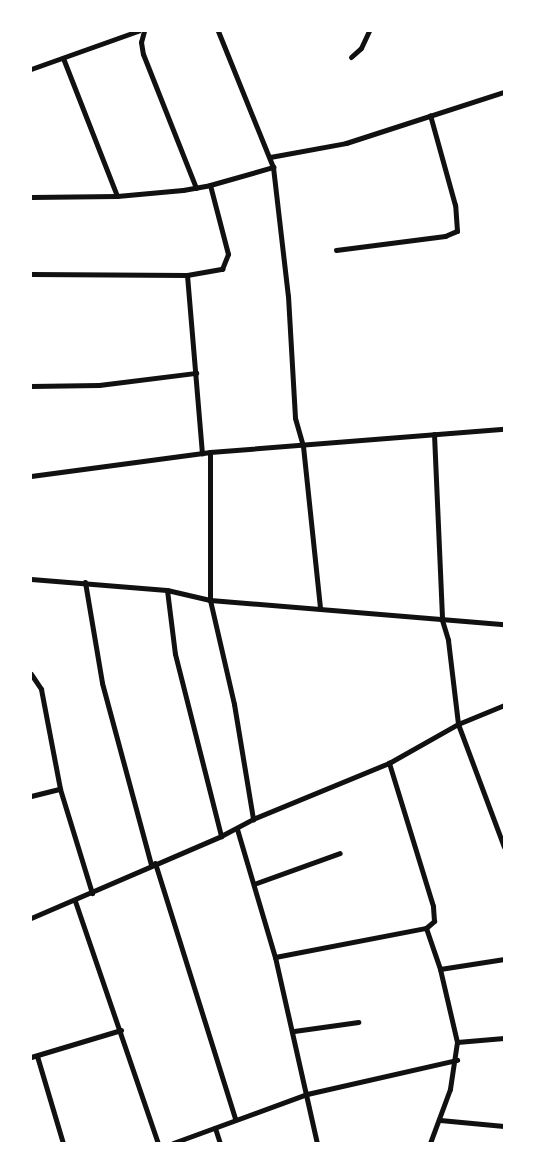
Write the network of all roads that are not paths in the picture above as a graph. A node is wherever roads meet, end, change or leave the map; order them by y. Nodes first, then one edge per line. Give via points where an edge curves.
1 (138, 31) edge
2 (144, 31) edge
3 (218, 31) edge
4 (369, 31) edge
5 (350, 57) dead end
6 (63, 58) junction
7 (31, 68) edge
8 (504, 92) edge
9 (430, 115) junction
10 (270, 156) junction
11 (273, 167) junction
12 (210, 185) junction
13 (196, 188) junction
14 (117, 196) junction
15 (31, 197) edge
16 (336, 250) dead end
17 (31, 274) edge
18 (187, 275) junction
19 (196, 372) junction
20 (31, 386) edge
21 (504, 429) edge
22 (434, 434) junction
23 (303, 446) junction
24 (210, 452) junction
25 (202, 453) junction
26 (31, 476) edge
27 (31, 579) edge
28 (85, 582) junction
29 (167, 590) junction
30 (210, 600) junction
31 (320, 608) junction
32 (442, 620) junction
33 (504, 624) edge
34 (31, 674) edge
35 (33, 683) edge
36 (504, 705) edge
37 (458, 724) junction
38 (389, 763) junction
39 (60, 789) junction
40 (31, 796) edge
41 (252, 819) junction
42 (237, 829) junction
43 (221, 836) junction
44 (504, 847) edge
45 (340, 852) dead end
46 (153, 864) junction
47 (254, 884) junction
48 (92, 893) junction
49 (75, 901) junction
50 (31, 918) edge
51 (426, 928) junction
52 (275, 957) junction
53 (504, 959) edge
54 (440, 969) junction
55 (358, 1022) dead end
56 (121, 1030) junction
57 (294, 1031) junction
58 (504, 1038) edge
59 (457, 1042) junction
60 (34, 1056) edge
61 (457, 1060) junction
62 (306, 1094) junction
63 (235, 1119) junction
64 (440, 1120) junction
65 (504, 1126) edge
66 (215, 1128) junction
67 (63, 1143) edge
68 (158, 1143) edge
69 (173, 1143) edge
70 (220, 1143) edge
71 (317, 1143) edge
72 (430, 1143) edge

1 - 6 street
2 - 13 street via 141,42 143,54
3 - 10 street
4 - 5 street via 361,48
6 - 7 street
6 - 14 street
8 - 9 street
9 - 10 street via 346,143
9 - 16 street via 455,205 457,231 445,236
10 - 11 street
11 - 12 street
11 - 23 street via 285,258 295,418
12 - 13 street
12 - 18 street via 228,261 216,272
13 - 14 street
14 - 15 street
17 - 18 street
18 - 19 street
19 - 20 street via 99,385
19 - 25 street
21 - 22 street
22 - 23 street
22 - 32 street
23 - 24 street
23 - 31 street
24 - 25 street
24 - 30 street
25 - 26 street
27 - 28 street
28 - 29 street
28 - 46 street via 102,683
29 - 30 street
29 - 43 street via 177,662
30 - 31 street
30 - 41 street via 234,704
31 - 32 street
32 - 33 street
32 - 37 street via 448,640
34 - 35 street
35 - 39 street via 41,689
36 - 37 street
37 - 38 street
37 - 44 street
38 - 41 street
38 - 51 street via 436,914
39 - 40 street
39 - 48 street
41 - 42 street
42 - 43 street
42 - 47 street
43 - 46 street
45 - 47 street
46 - 48 street
46 - 63 street
47 - 52 street
48 - 49 street
49 - 50 street
49 - 56 street
51 - 52 street
51 - 54 street
52 - 57 street
53 - 54 street
54 - 59 street
55 - 57 street
56 - 60 street
56 - 68 street
57 - 62 street
58 - 59 street
59 - 61 street
60 - 67 street
61 - 62 street
61 - 64 street
62 - 63 street
62 - 71 street
63 - 66 street
64 - 65 street
64 - 72 street
66 - 69 street
66 - 70 street

